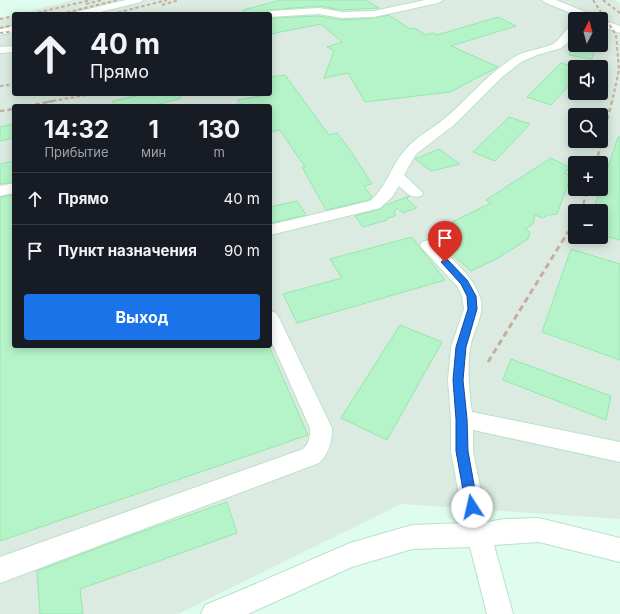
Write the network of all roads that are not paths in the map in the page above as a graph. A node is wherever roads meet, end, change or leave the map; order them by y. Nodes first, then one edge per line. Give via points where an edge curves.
1 (138, 0) edge
2 (438, 0) edge
3 (547, 0) edge
4 (88, 12) edge
5 (575, 12) edge
6 (272, 14) edge
7 (608, 25) edge
8 (12, 29) edge
9 (620, 30) edge
10 (0, 32) edge
11 (568, 37) edge
12 (12, 49) edge
13 (0, 50) edge
14 (397, 176) junction
15 (12, 188) edge
16 (0, 191) edge
17 (416, 193) dead end
18 (272, 230) edge
19 (428, 246) dead end
20 (272, 322) edge
21 (462, 419) junction
22 (620, 452) edge
23 (479, 535) junction
24 (620, 550) edge
25 (0, 570) edge
26 (214, 614) edge
27 (500, 614) edge

1 - 4 street
2 - 6 street via 374,14 342,15 314,11
3 - 5 street
7 - 9 street
8 - 10 street
11 - 14 street via 557,46 517,60 498,75 449,122 406,156
12 - 13 street
14 - 17 street
14 - 18 street via 382,200 375,204
15 - 16 street
19 - 21 street via 464,282 471,296 473,309 461,347 458,380
20 - 25 street via 321,428 318,450 311,456
21 - 22 street
21 - 23 street via 462,451
23 - 24 street via 539,530
23 - 26 street via 412,537 350,555
23 - 27 street

